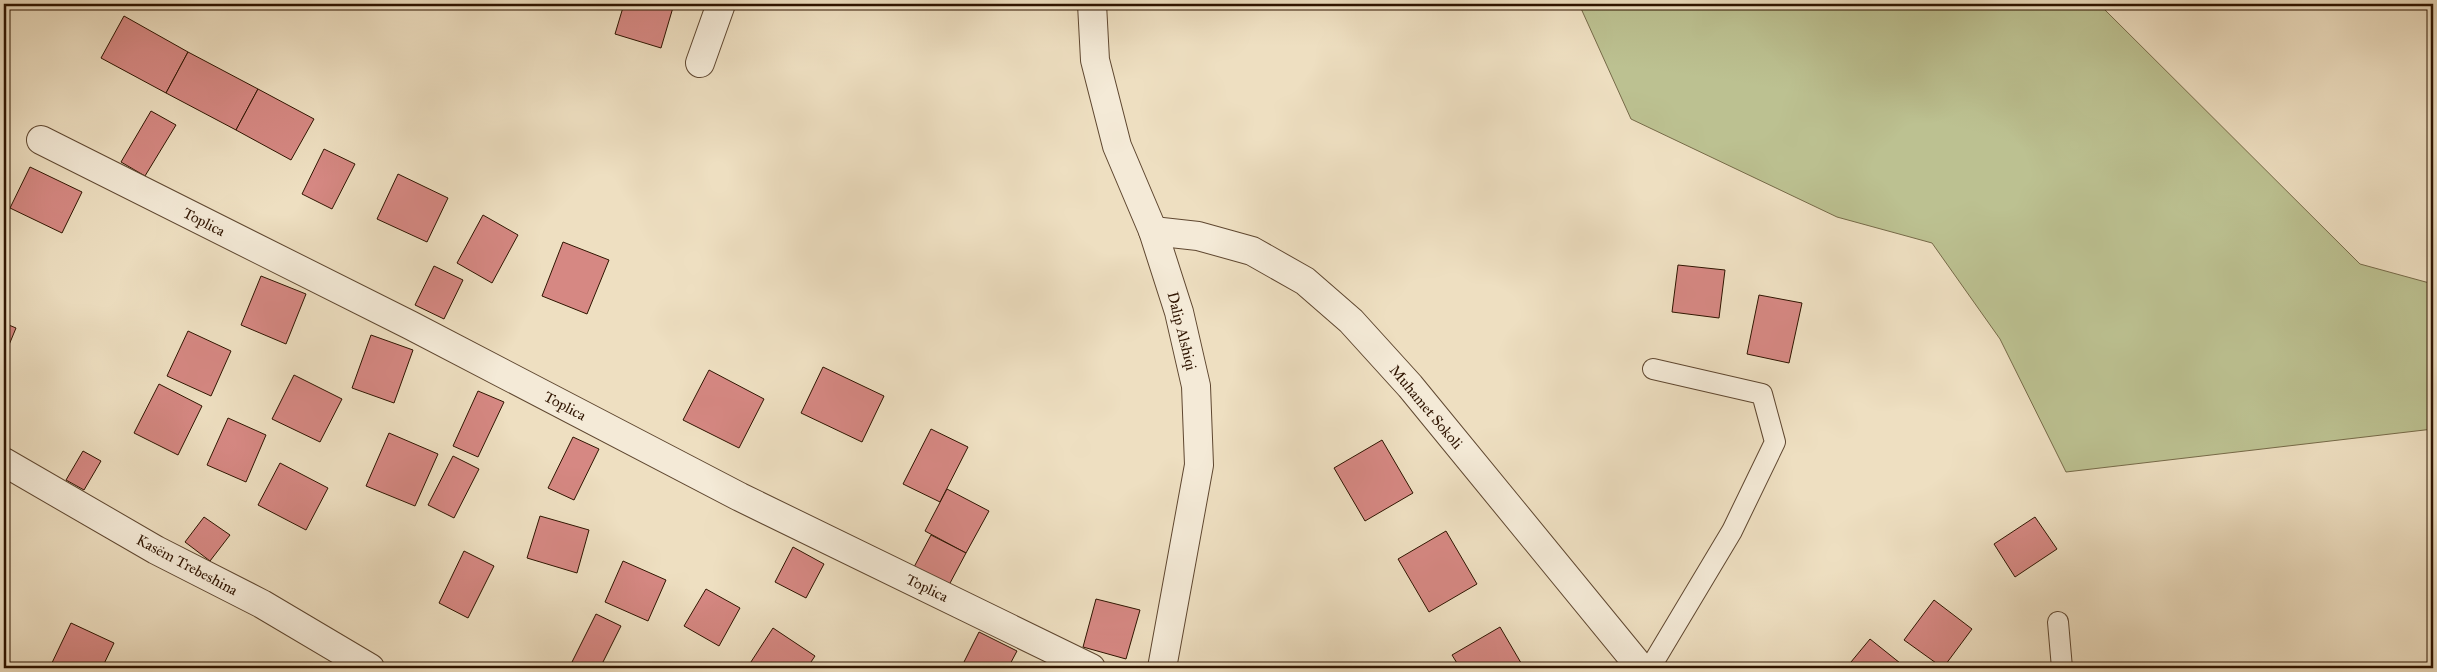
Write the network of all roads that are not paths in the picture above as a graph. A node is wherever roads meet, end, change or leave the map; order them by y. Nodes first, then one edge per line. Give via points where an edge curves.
1 (721, 4) edge
2 (1092, 4) edge
3 (700, 63) dead end
4 (41, 140) dead end
5 (1153, 231) junction
6 (1653, 369) dead end
7 (4, 462) edge
8 (2058, 622) dead end
9 (370, 668) edge
10 (1091, 668) edge
11 (1162, 668) edge
12 (1641, 668) edge
13 (1650, 668) edge
14 (2062, 668) edge

1 - 3 street
2 - 5 street, Dalip Alshiqi via 1095,60 1117,146
4 - 10 street, Toplica via 410,324 740,497
5 - 11 street, Dalip Alshiqi via 1179,312 1196,386 1199,464
5 - 12 street, Muhamet Sokoli via 1198,236 1252,251 1305,281 1351,322 1410,386
6 - 13 lane via 1762,394 1775,442 1732,531
7 - 9 street, Kasëm Trebeshina via 156,550 262,604
8 - 14 lane

